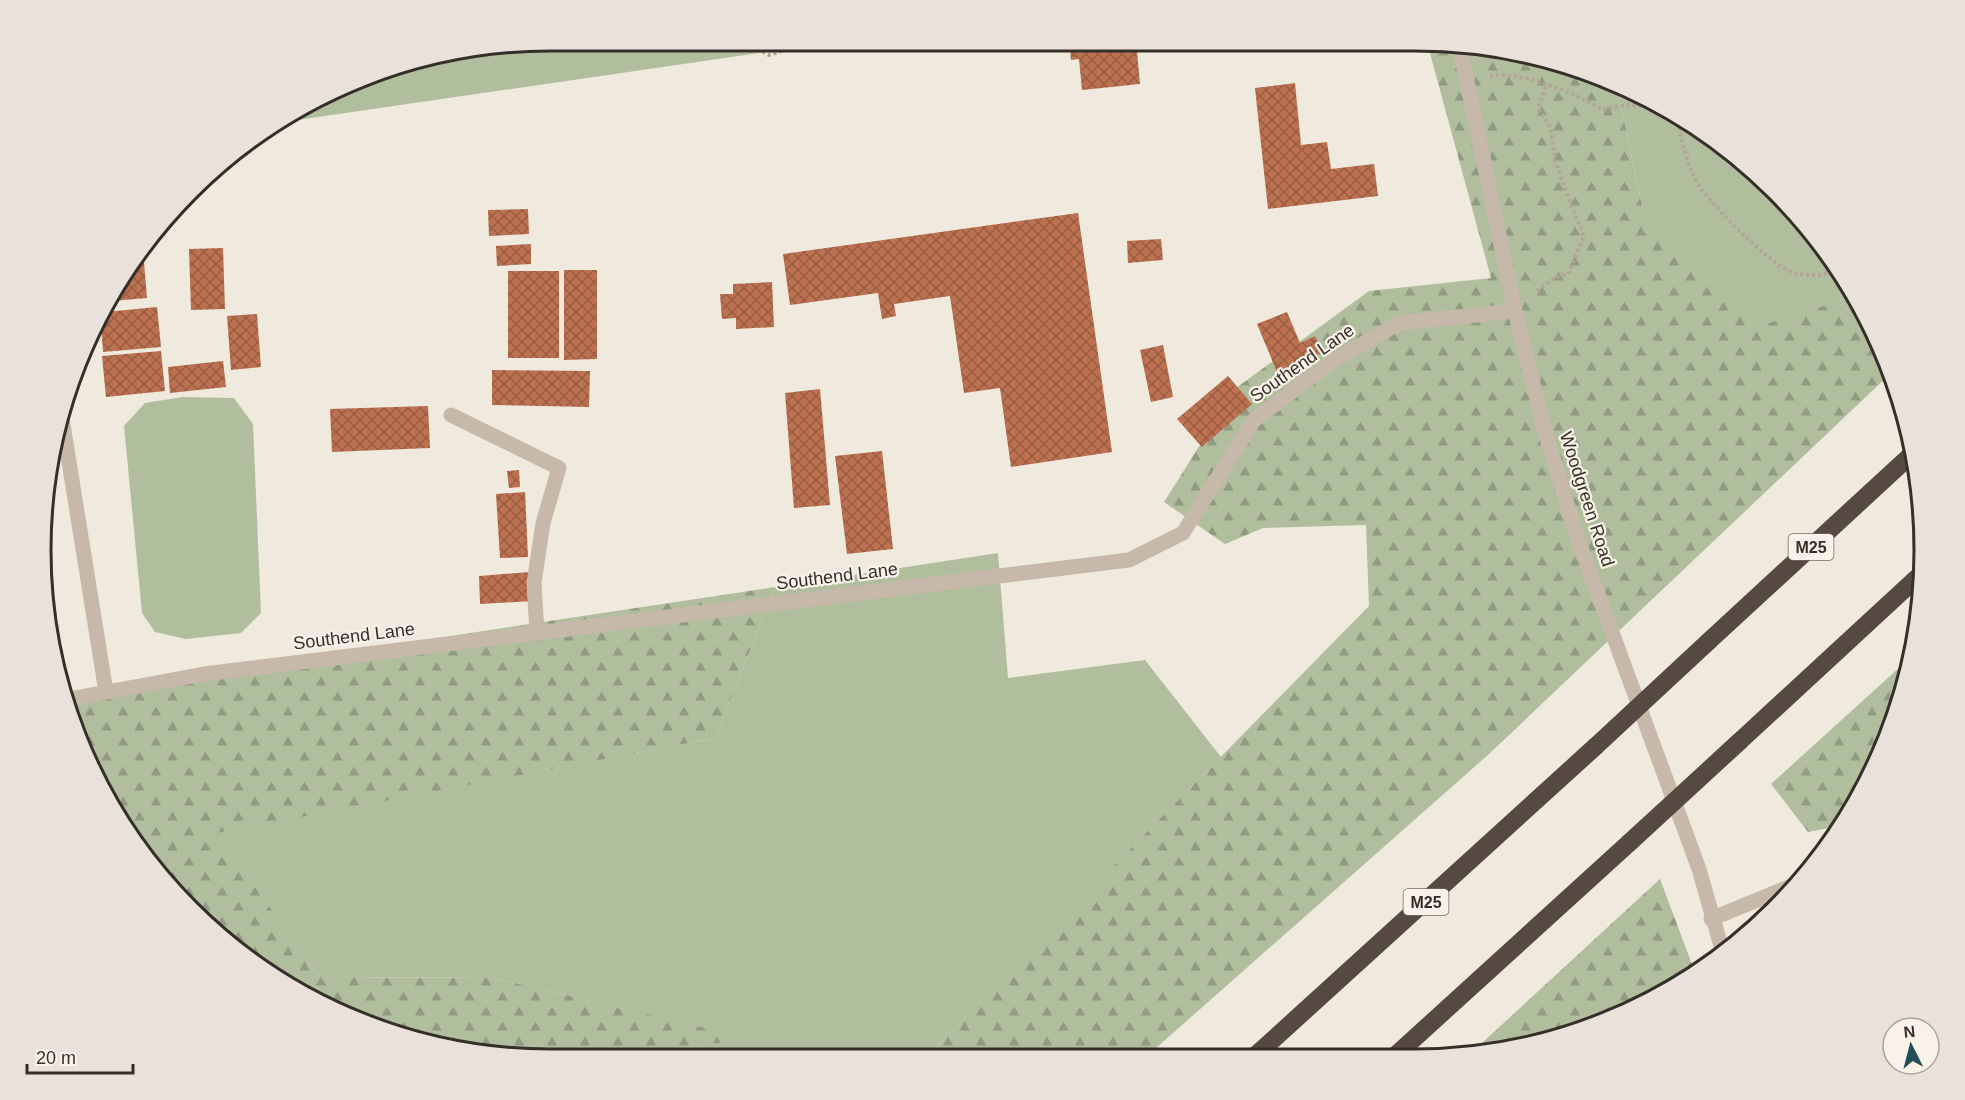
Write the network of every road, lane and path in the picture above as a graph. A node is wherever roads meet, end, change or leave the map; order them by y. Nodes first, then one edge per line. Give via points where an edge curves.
1 (761, 51) edge
2 (781, 51) edge
3 (1461, 53) edge
4 (1467, 80) junction
5 (1546, 86) junction
6 (1652, 111) edge
7 (1680, 128) edge
8 (1830, 273) edge
9 (1514, 307) junction
10 (451, 415) dead end
11 (65, 436) edge
12 (1905, 460) edge
13 (1913, 581) edge
14 (537, 633) junction
15 (106, 692) junction
16 (74, 698) edge
17 (1779, 891) edge
18 (1711, 919) junction
19 (1720, 945) edge
20 (1263, 1049) edge
21 (1403, 1049) edge

1 - 2 path via 769,55
3 - 4 street, Woodgreen Road
4 - 5 path via 1502,73
4 - 9 street, Woodgreen Road
5 - 6 path via 1569,91 1603,110 1635,103
5 - 9 path via 1538,109 1548,120 1556,165 1584,236 1568,274 1556,277
7 - 8 path via 1695,179 1730,221 1789,271 1812,276
9 - 14 street, Southend Lane via 1400,322 1334,361 1254,420 1183,533 1129,560
9 - 18 street, Woodgreen Road via 1544,428 1577,537 1699,869
10 - 14 street via 559,468 543,523 534,583
11 - 15 street
12 - 20 highway, M25, bridge
13 - 21 highway, bridge
14 - 15 street, Southend Lane via 204,674
15 - 16 street, Southend Lane
17 - 18 street
18 - 19 street, Woodgreen Road

